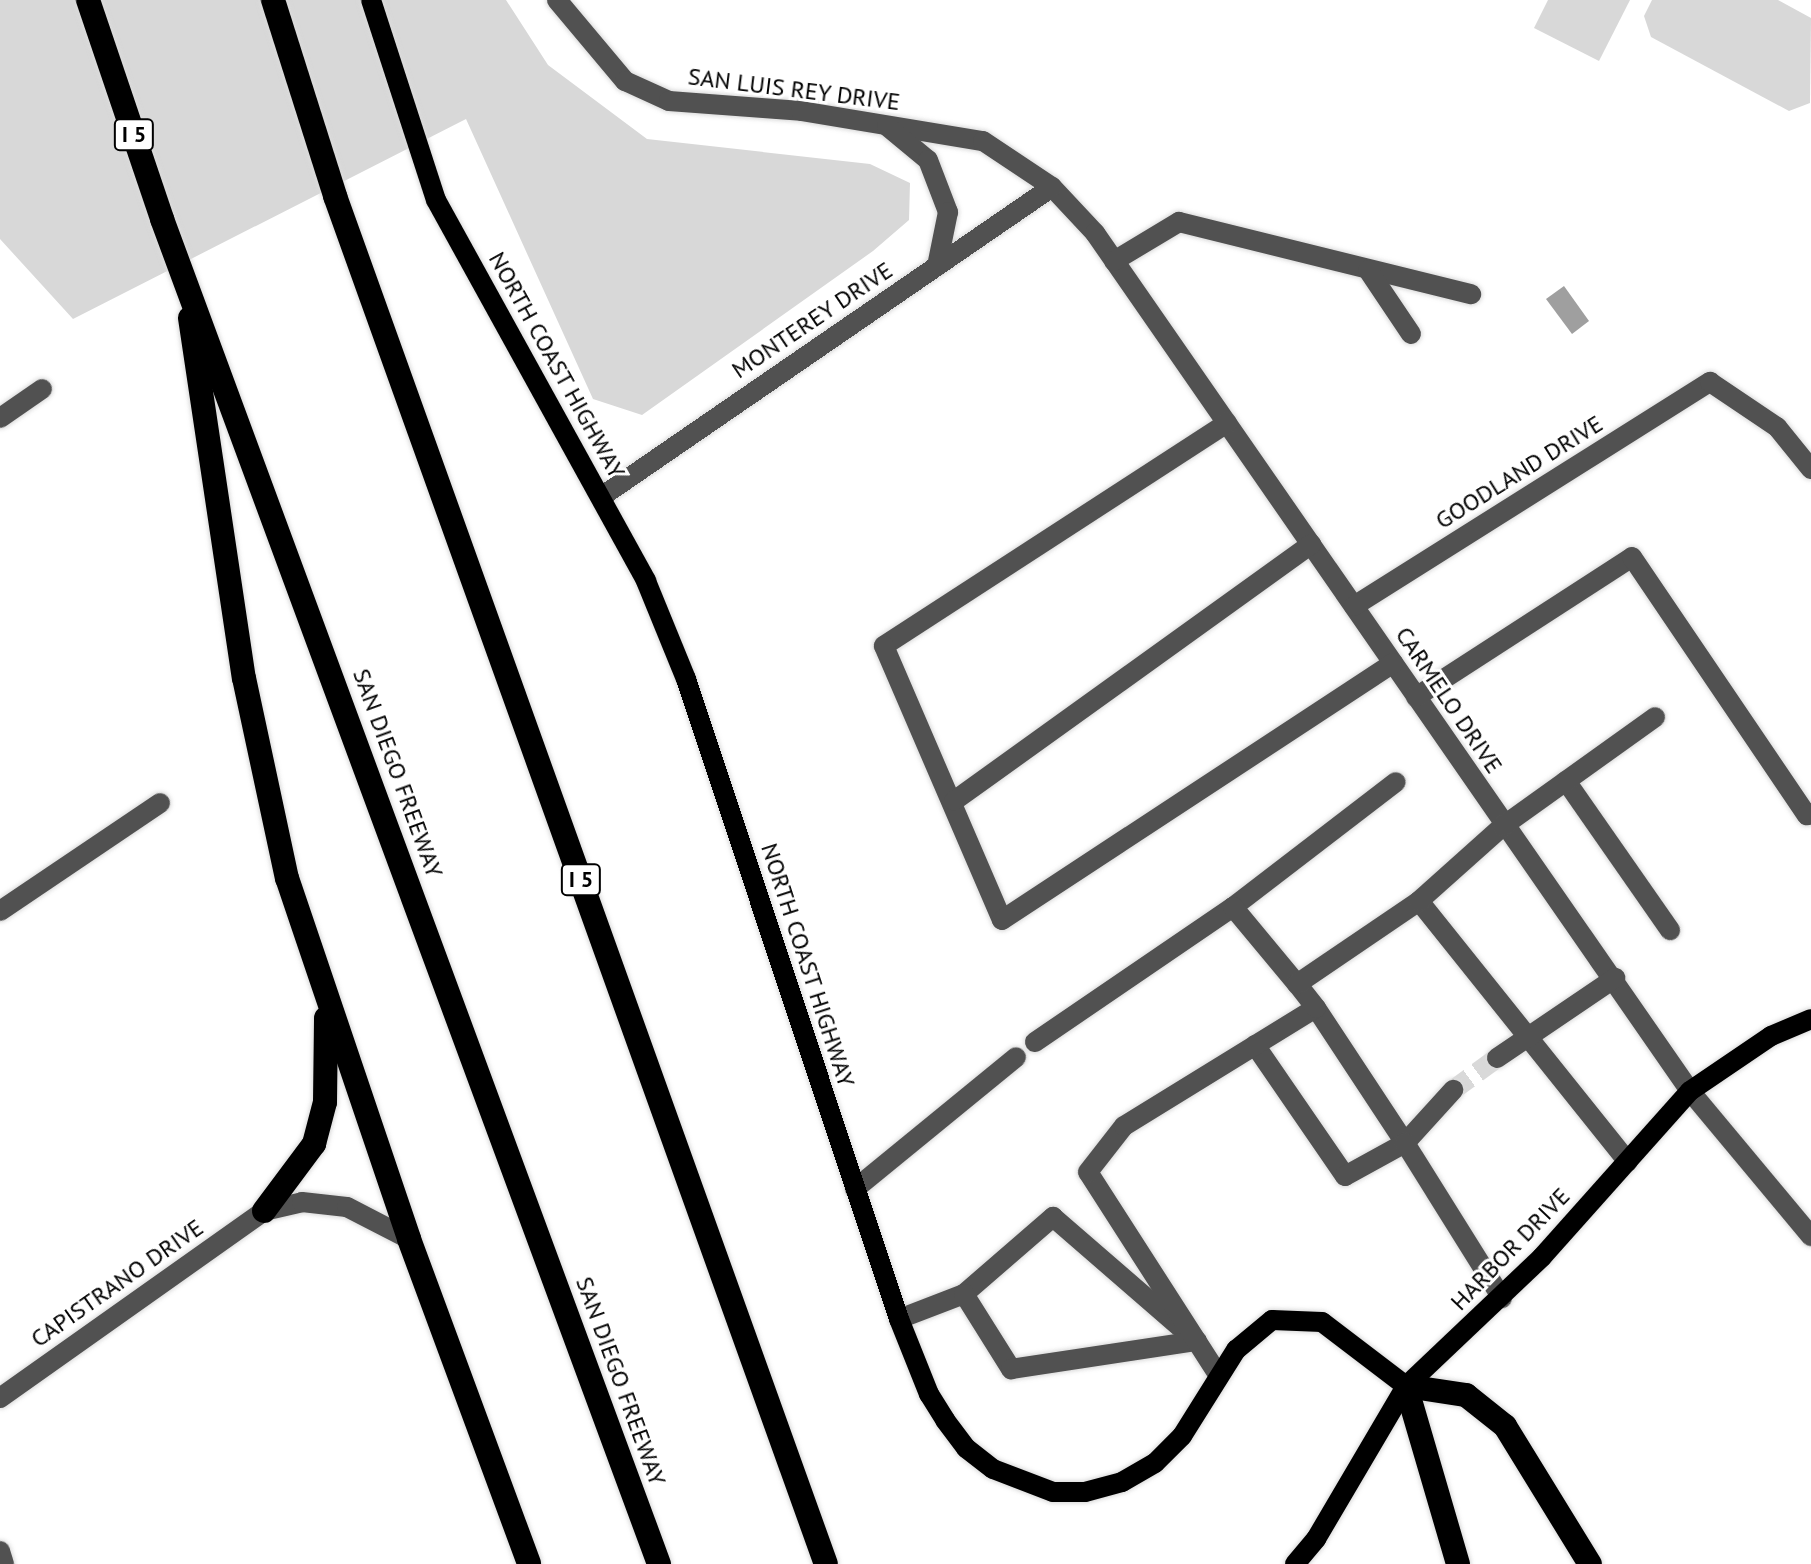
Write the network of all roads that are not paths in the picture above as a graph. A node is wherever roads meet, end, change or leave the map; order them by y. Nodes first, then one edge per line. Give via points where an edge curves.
1 (88, 0) edge
2 (273, 0) edge
3 (371, 0) edge
4 (557, 0) edge
5 (885, 124) junction
6 (1052, 187) junction
7 (1114, 261) junction
8 (937, 266) junction
9 (182, 269) junction
10 (1368, 270) junction
11 (1471, 294) dead end
12 (1411, 334) dead end
13 (42, 389) dead end
14 (0, 418) edge
15 (1227, 423) junction
16 (1811, 469) edge
17 (601, 497) junction
18 (1311, 544) junction
19 (1354, 606) junction
20 (1393, 663) junction
21 (1416, 697) junction
22 (1655, 717) dead end
23 (1566, 781) junction
24 (1396, 782) dead end
25 (954, 801) junction
26 (160, 803) dead end
27 (1811, 813) edge
28 (1503, 826) junction
29 (1419, 901) junction
30 (1233, 907) junction
31 (0, 911) edge
32 (1670, 930) dead end
33 (1615, 978) junction
34 (1297, 984) junction
35 (326, 1000) junction
36 (1316, 1008) junction
37 (1811, 1019) edge
38 (1528, 1041) junction
39 (1035, 1042) dead end
40 (1255, 1045) junction
41 (1016, 1057) dead end
42 (1497, 1058) tunnel mouth
43 (1453, 1090) tunnel mouth
44 (1690, 1091) junction
45 (1405, 1143) junction
46 (1628, 1162) junction
47 (855, 1189) junction
48 (264, 1211) junction
49 (1811, 1236) edge
50 (409, 1239) junction
51 (964, 1294) junction
52 (1502, 1298) junction
53 (899, 1319) junction
54 (1197, 1341) junction
55 (1219, 1376) junction
56 (1406, 1386) junction
57 (0, 1398) edge
58 (0, 1551) edge
59 (4, 1564) edge
60 (529, 1564) edge
61 (659, 1564) edge
62 (826, 1564) edge
63 (1295, 1564) edge
64 (1458, 1564) edge
65 (1590, 1564) edge

1 - 9 highway, SAN DIEGO FREEWAY / I 5
2 - 62 highway, I 5 via 335,196
3 - 17 main road, NORTH COAST HIGHWAY via 436,200
4 - 5 street, SAN LUIS REY DRIVE via 625,81 669,101
5 - 6 street, SAN LUIS REY DRIVE via 983,141
5 - 8 street via 928,160 941,191 948,212
6 - 7 street, CARMELO DRIVE
6 - 8 street, MONTEREY DRIVE
7 - 10 street via 1179,222
7 - 15 street, CARMELO DRIVE
8 - 17 street, MONTEREY DRIVE
9 - 35 highway via 244,678 287,878
9 - 61 highway, SAN DIEGO FREEWAY / I 5
10 - 11 street
10 - 12 street
13 - 14 street
15 - 18 street, CARMELO DRIVE
15 - 25 street via 884,646
16 - 19 street, GOODLAND DRIVE via 1767,419 1710,382
17 - 47 main road, NORTH COAST HIGHWAY via 646,581 686,679
18 - 19 street, CARMELO DRIVE
18 - 25 street
19 - 20 street, CARMELO DRIVE
20 - 21 street, CARMELO DRIVE
20 - 25 street via 1002,920
21 - 27 street via 1632,557 1807,815
21 - 28 street, CARMELO DRIVE
22 - 23 street
23 - 28 street
23 - 32 street
24 - 30 street
26 - 31 street
28 - 29 street
28 - 33 street, CARMELO DRIVE
29 - 34 street
29 - 38 street
30 - 34 street
30 - 39 street
33 - 38 street
33 - 44 street, CARMELO DRIVE
34 - 36 street
35 - 48 highway via 325,1102 314,1144
35 - 50 highway
36 - 40 street
36 - 45 street
37 - 44 main road, HARBOR DRIVE via 1771,1036
38 - 42 street
38 - 46 street
40 - 45 street via 1345,1176
40 - 54 street via 1124,1126 1088,1172
41 - 47 street
43 - 45 street
44 - 46 main road, HARBOR DRIVE
44 - 49 street, CARMELO DRIVE
45 - 52 street
46 - 52 main road, HARBOR DRIVE
47 - 53 main road, NORTH COAST HIGHWAY
48 - 50 street via 302,1202 347,1207
48 - 57 street, CAPISTRANO DRIVE
50 - 60 highway
51 - 53 street
51 - 54 street via 1011,1369
51 - 54 street via 1053,1217
52 - 56 main road, HARBOR DRIVE
53 - 55 main road, NORTH COAST HIGHWAY via 929,1394 966,1448 993,1469 1053,1492 1085,1492 1122,1482 1155,1463 1182,1436
54 - 55 street
55 - 56 main road, NORTH COAST HIGHWAY via 1252,1333 1272,1320 1298,1318 1322,1322 1354,1342
56 - 63 main road, HARBOR DRIVE via 1316,1539
56 - 64 highway
56 - 65 highway via 1466,1395 1505,1426
58 - 59 street

